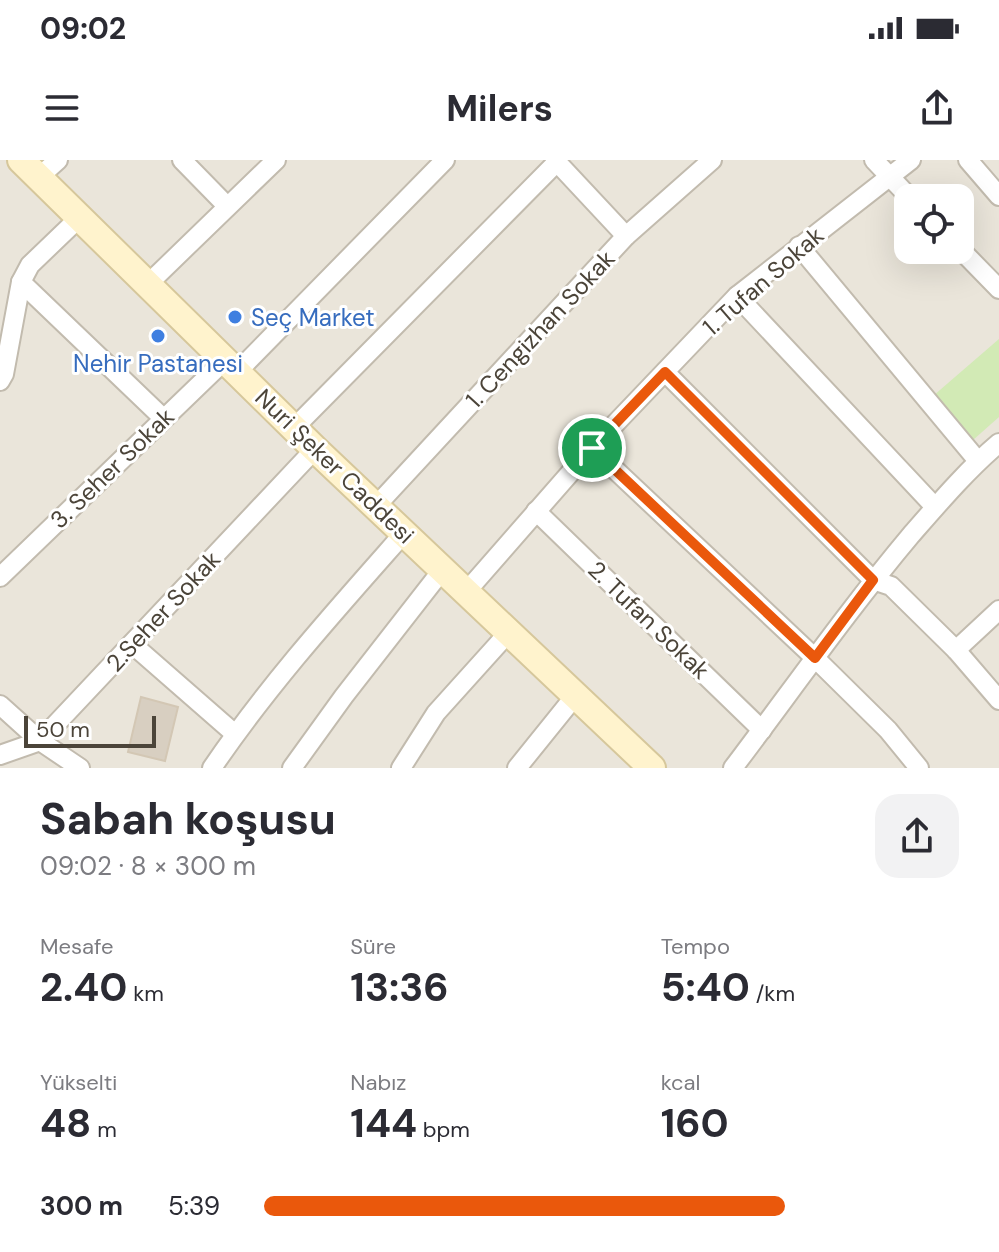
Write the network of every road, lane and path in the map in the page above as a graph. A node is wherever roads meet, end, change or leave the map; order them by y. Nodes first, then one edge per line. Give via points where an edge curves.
1 (276, 160) edge
2 (445, 160) edge
3 (874, 160) edge
4 (911, 160) edge
5 (968, 160) edge
6 (556, 161) edge
7 (709, 161) edge
8 (191, 163) edge
9 (39, 166) edge
10 (889, 177) junction
11 (896, 184) edge
12 (999, 196) edge
13 (227, 206) junction
14 (80, 217) junction
15 (626, 236) junction
16 (799, 246) junction
17 (974, 263) edge
18 (21, 282) junction
19 (148, 284) junction
20 (999, 289) edge
21 (737, 296) junction
22 (231, 366) junction
23 (665, 372) junction
24 (0, 381) edge
25 (163, 418) junction
26 (294, 428) junction
27 (999, 443) edge
28 (592, 448) junction
29 (315, 449) junction
30 (978, 461) junction
31 (376, 506) junction
32 (935, 507) junction
33 (536, 511) junction
34 (404, 533) junction
35 (443, 569) junction
36 (0, 577) edge
37 (873, 580) junction
38 (466, 592) junction
39 (999, 610) edge
40 (509, 632) junction
41 (132, 644) junction
42 (956, 650) junction
43 (815, 658) junction
44 (575, 696) junction
45 (999, 700) edge
46 (0, 705) edge
47 (762, 730) junction
48 (235, 734) junction
49 (40, 741) junction
50 (0, 755) edge
51 (80, 768) edge
52 (212, 768) edge
53 (292, 768) edge
54 (401, 768) edge
55 (517, 768) edge
56 (652, 768) edge
57 (733, 768) edge
58 (919, 768) edge

1 - 13 street
2 - 22 street, 3. Seher Sokak
3 - 10 street
4 - 10 street, 1. Tufan Sokak
5 - 12 street
6 - 15 street
6 - 26 street
7 - 15 street, 1. Cengizhan Sokak
8 - 13 street
9 - 14 street, Nuri Şeker Caddesi
10 - 11 street
10 - 16 street, 1. Tufan Sokak
13 - 19 street
14 - 18 street via 30,265
14 - 19 street, Nuri Şeker Caddesi
15 - 31 street, 1. Cengizhan Sokak
16 - 21 street, 1. Tufan Sokak
16 - 30 street
17 - 20 street
18 - 24 street
18 - 25 street
19 - 22 street, Nuri Şeker Caddesi
21 - 23 street, 1. Tufan Sokak
21 - 32 street
22 - 25 street, 3. Seher Sokak
22 - 26 street, Nuri Şeker Caddesi
23 - 28 street, 1. Tufan Sokak
23 - 37 street
25 - 36 street, 3. Seher Sokak
26 - 29 street, Nuri Şeker Caddesi
27 - 30 street
28 - 33 street, 1. Tufan Sokak
28 - 43 street
29 - 31 street, Nuri Şeker Caddesi
29 - 41 street, 2.Seher Sokak
30 - 32 street
31 - 34 street, Nuri Şeker Caddesi
32 - 37 street
33 - 38 street, 1. Tufan Sokak
33 - 47 street, 2. Tufan Sokak
34 - 35 street, Nuri Şeker Caddesi
34 - 48 street
35 - 38 street, Nuri Şeker Caddesi
35 - 53 street
37 - 42 street via 891,586
37 - 43 street
38 - 40 street, Nuri Şeker Caddesi
39 - 42 street
40 - 44 street, Nuri Şeker Caddesi
40 - 54 street via 436,713
41 - 48 street
41 - 49 street, 2.Seher Sokak
42 - 45 street
43 - 47 street
43 - 58 street
44 - 55 street
44 - 56 street, Nuri Şeker Caddesi
46 - 49 street
47 - 57 street
48 - 52 street
49 - 50 street, 2.Seher Sokak
49 - 51 street

